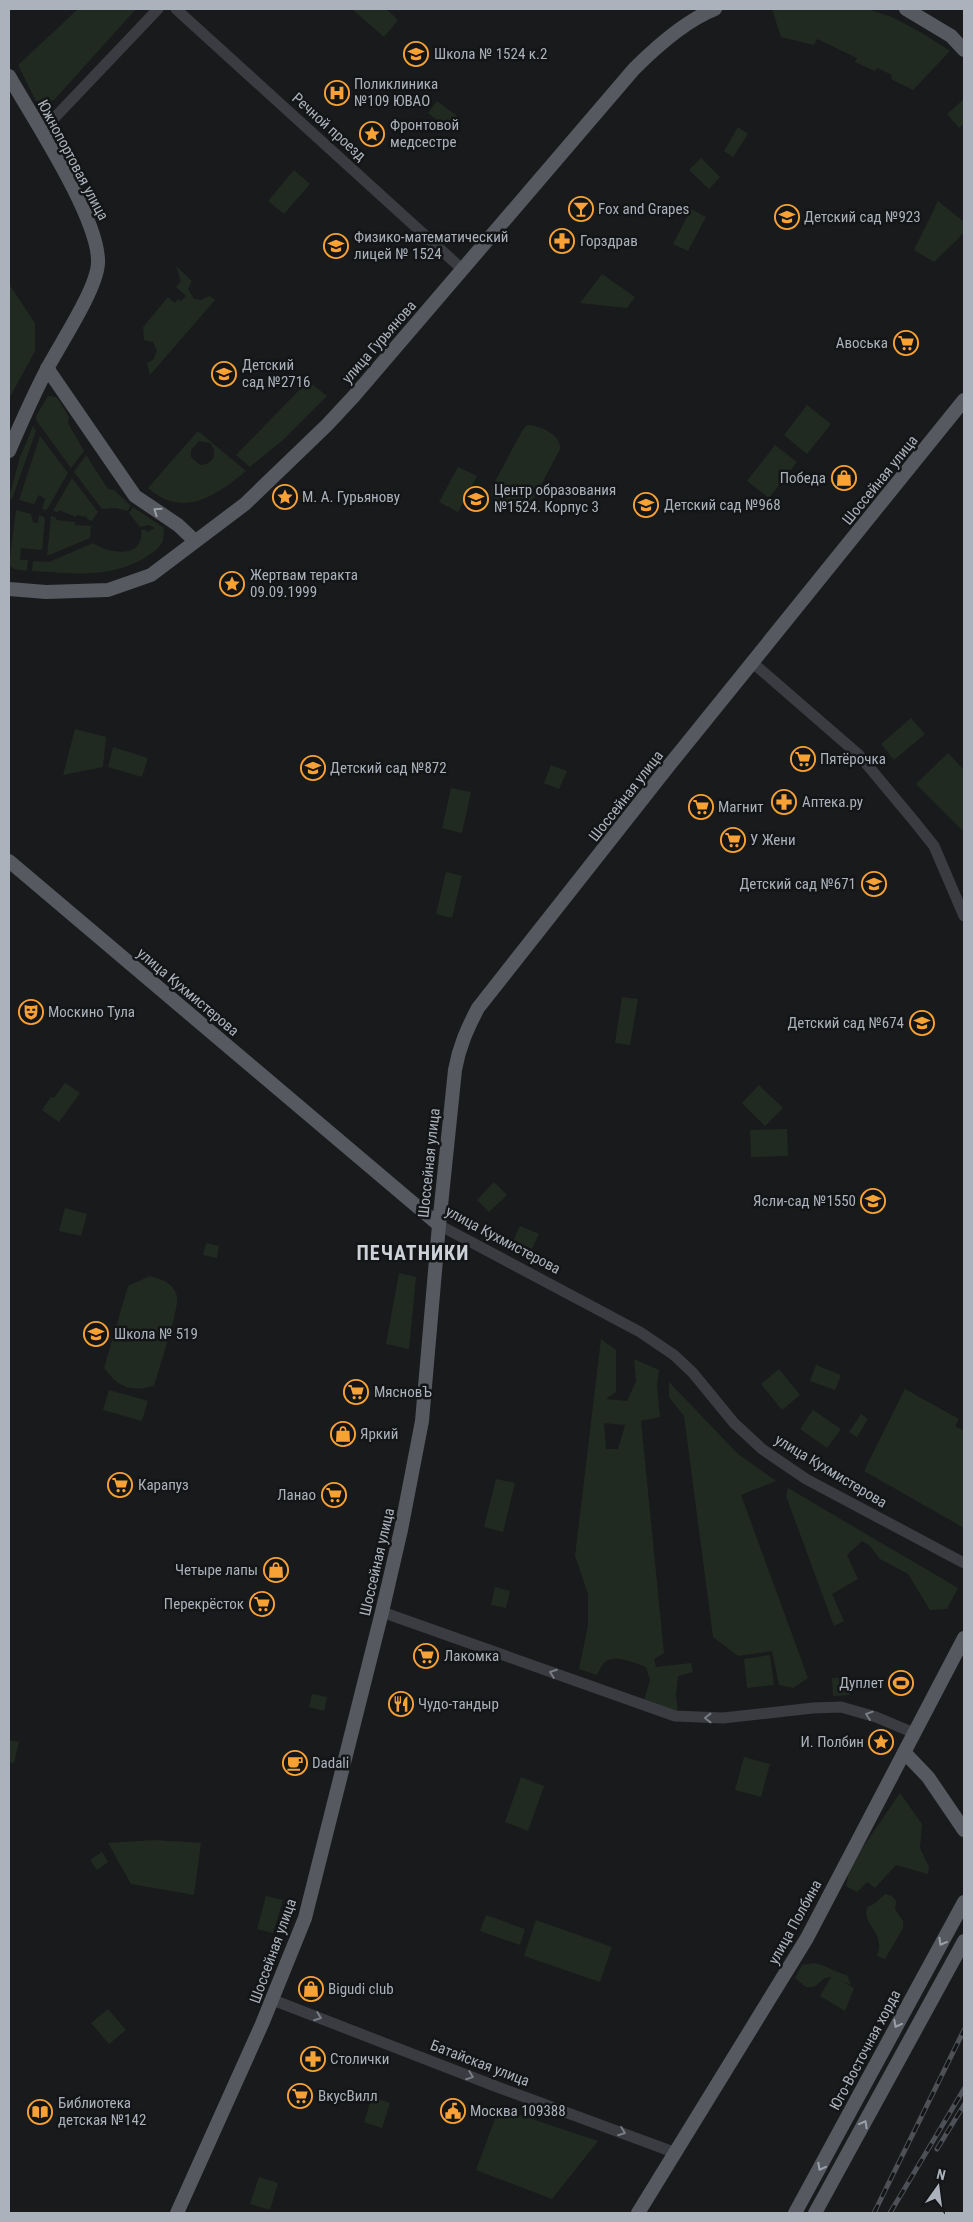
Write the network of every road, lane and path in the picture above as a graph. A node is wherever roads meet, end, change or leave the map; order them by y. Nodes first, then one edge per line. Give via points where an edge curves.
1 (158, 9) edge
2 (176, 9) edge
3 (715, 9) edge
4 (906, 9) edge
5 (964, 50) edge
6 (9, 76) edge
7 (41, 132) junction
8 (462, 269) junction
9 (47, 368) junction
10 (964, 400) edge
11 (9, 451) edge
12 (195, 541) junction
13 (9, 589) edge
14 (752, 663) junction
15 (9, 861) edge
16 (964, 916) edge
17 (439, 1225) junction
18 (964, 1563) edge
19 (382, 1612) junction
20 (964, 1638) edge
21 (914, 1733) junction
22 (904, 1752) junction
23 (964, 1830) edge
24 (964, 1902) edge
25 (964, 1941) edge
26 (273, 2000) junction
27 (676, 2153) junction
28 (177, 2213) edge
29 (638, 2213) edge
30 (795, 2213) edge
31 (815, 2213) edge

1 - 7 street
2 - 8 street, Речной проезд
3 - 8 main road, улица Гурьянова via 678,32 634,69
4 - 5 main road via 951,36
6 - 7 main road, Южнопортовая улица
7 - 9 main road, Южнопортовая улица via 75,193 93,232 98,253 98,265 83,304
8 - 12 main road, улица Гурьянова via 327,425 245,504
9 - 11 main road, Южнопортовая улица
12 -> 9 main road via 178,525 135,496
10 - 14 main road, Шоссейная улица
12 - 13 main road, улица Гурьянова via 150,575 108,590 46,592
14 - 16 street via 859,756 914,821 934,846
14 - 17 main road, Шоссейная улица via 478,1008 458,1051
15 - 17 main road, улица Кухмистерова
17 - 18 street, улица Кухмистерова via 640,1332 674,1355 693,1373 734,1422 762,1449 806,1478
17 - 19 main road, Шоссейная улица via 422,1421
21 -> 19 street via 841,1707 723,1718 674,1716
19 - 26 main road, Шоссейная улица via 305,1918
20 - 21 main road, улица Полбина
21 - 22 main road, улица Полбина
22 - 23 main road via 928,1777
22 - 27 main road, улица Полбина via 807,1938
24 -> 30 main road, Юго-Восточная хорда
31 -> 25 main road
26 -> 27 street, Батайская улица
26 - 28 main road, Шоссейная улица
27 - 29 main road, улица Полбина

